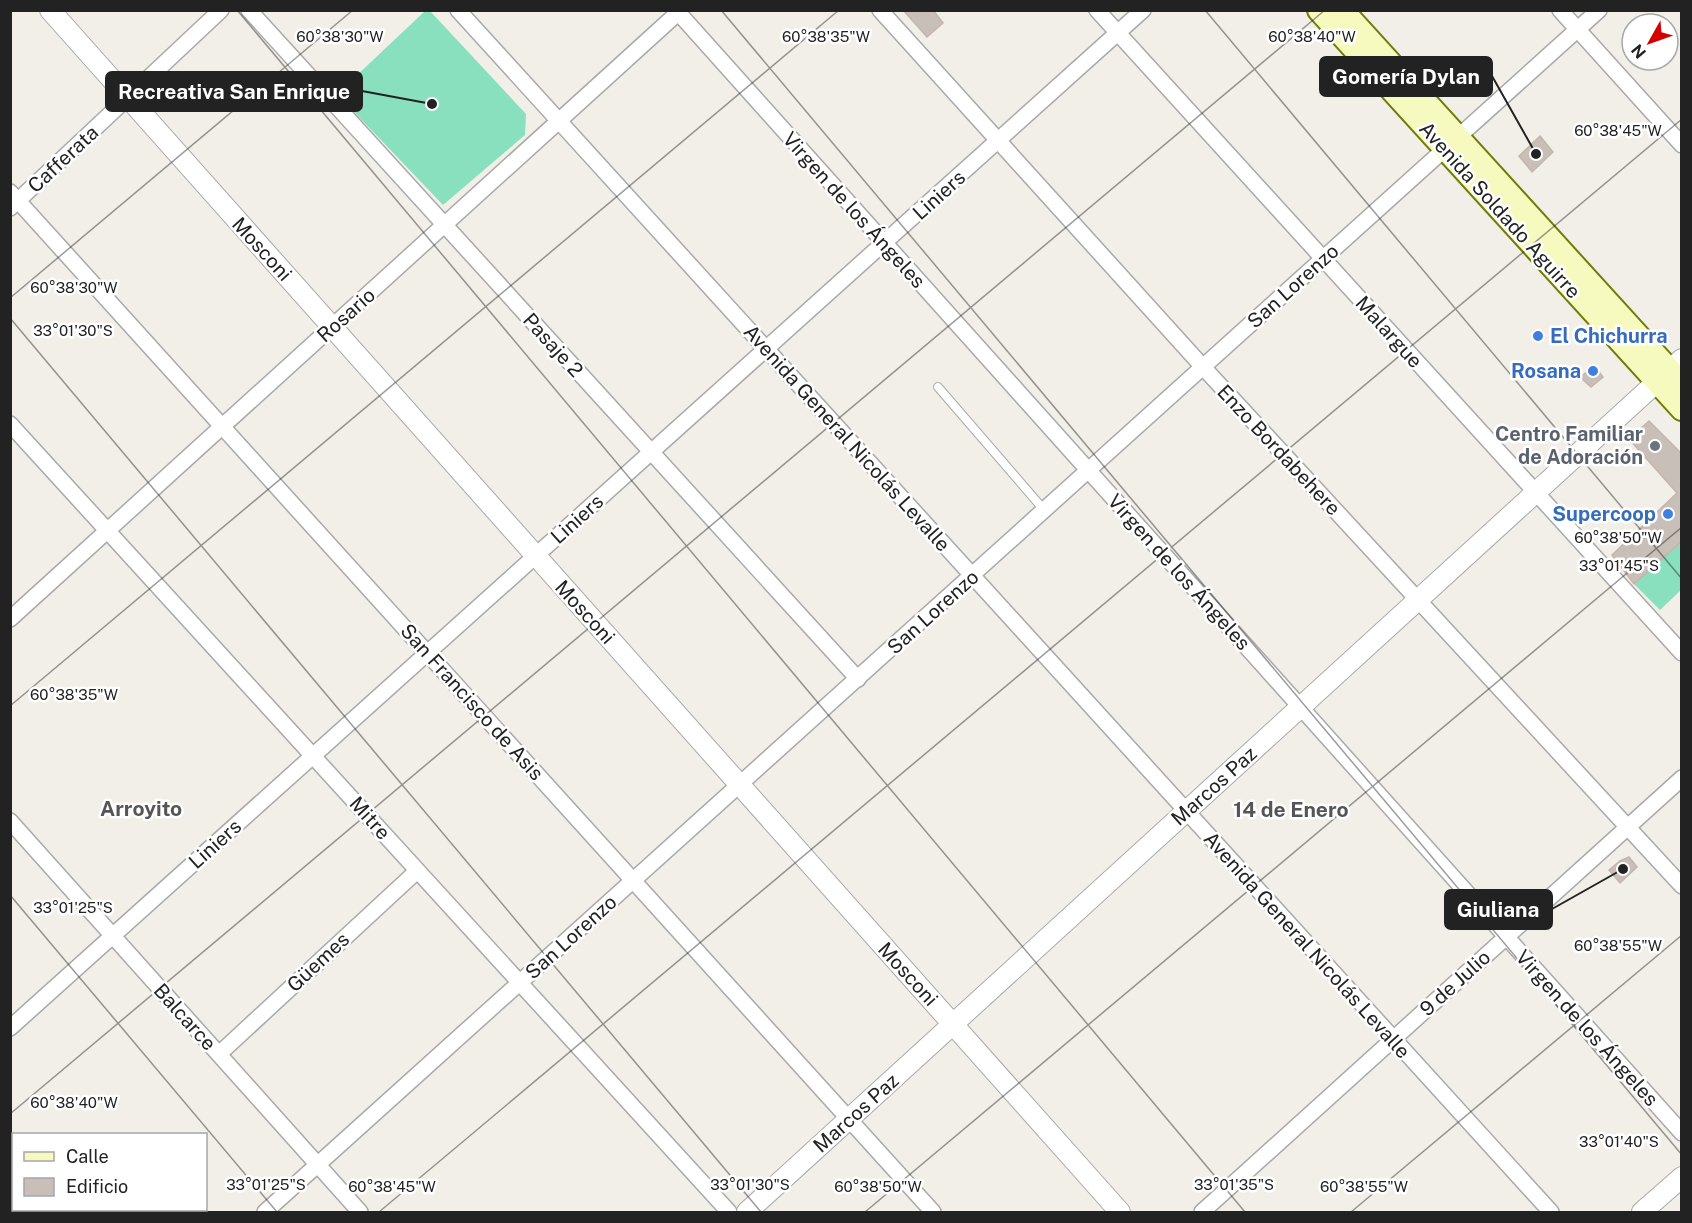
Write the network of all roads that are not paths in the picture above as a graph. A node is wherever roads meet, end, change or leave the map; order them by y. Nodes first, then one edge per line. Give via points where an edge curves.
1 (50, 10) edge
2 (221, 10) edge
3 (249, 10) edge
4 (458, 10) edge
5 (880, 10) edge
6 (1097, 10) edge
7 (1143, 10) edge
8 (1318, 10) edge
9 (1342, 10) edge
10 (1560, 10) edge
11 (1599, 10) edge
12 (678, 11) edge
13 (1578, 30) junction
14 (1118, 33) junction
15 (128, 98) junction
16 (559, 122) junction
17 (998, 141) junction
18 (1452, 144) junction
19 (1682, 145) edge
20 (13, 200) edge
21 (445, 225) junction
22 (884, 243) junction
23 (1323, 259) junction
24 (332, 328) junction
25 (766, 350) junction
26 (1203, 367) junction
27 (1672, 374) edge
28 (938, 387) dead end
29 (1682, 409) edge
30 (10, 424) edge
31 (223, 427) junction
32 (651, 453) junction
33 (1089, 471) junction
34 (1536, 492) junction
35 (1045, 511) junction
36 (108, 531) junction
37 (536, 556) junction
38 (972, 577) junction
39 (1418, 599) junction
40 (10, 619) edge
41 (428, 653) junction
42 (1682, 653) edge
43 (858, 679) junction
44 (1300, 707) junction
45 (313, 756) junction
46 (1682, 778) edge
47 (740, 785) junction
48 (1186, 812) junction
49 (10, 820) edge
50 (1627, 827) junction
51 (417, 871) junction
52 (633, 881) junction
53 (1682, 886) edge
54 (113, 936) junction
55 (1506, 937) junction
56 (520, 983) junction
57 (953, 1025) junction
58 (10, 1028) edge
59 (1393, 1040) junction
60 (219, 1054) junction
61 (849, 1119) junction
62 (1682, 1133) edge
63 (318, 1165) junction
64 (1682, 1177) edge
65 (265, 1212) edge
66 (360, 1212) edge
67 (729, 1212) edge
68 (747, 1212) edge
69 (933, 1212) edge
70 (1120, 1212) edge
71 (1202, 1212) edge
72 (1551, 1212) edge
73 (1642, 1212) edge

1 - 15 street, Mosconi
2 - 15 street, Cafferata
3 - 21 street, Pasaje 2
4 - 16 street, Avenida General Nicolás Levalle
5 - 17 street, Enzo Bordabehere
6 - 14 street, Malargue
7 - 14 street, Liniers
8 - 18 main road, Avenida Soldado Aguirre
9 - 18 main road, Avenida Soldado Aguirre
10 - 13 street
11 - 13 street, San Lorenzo
12 - 16 street, Rosario
12 - 22 street, Virgen de los Ángeles
13 - 18 street, San Lorenzo
13 - 19 street
14 - 17 street, Liniers
14 - 23 street, Malargue
15 - 20 street, Cafferata
15 - 24 street, Mosconi
16 - 21 street, Rosario
16 - 25 street, Avenida General Nicolás Levalle
17 - 22 street, Liniers
17 - 26 street, Enzo Bordabehere
18 - 23 street, San Lorenzo
18 - 27 main road, Avenida Soldado Aguirre
20 - 31 street, San Francisco de Asis
21 - 24 street, Rosario
21 - 32 street, Pasaje 2
22 - 25 street, Liniers
22 - 33 street, Virgen de los Ángeles
23 - 26 street, San Lorenzo
23 - 34 street, Malargue
24 - 31 street, Rosario
24 - 37 street, Mosconi
25 - 32 street, Liniers
25 - 38 street, Avenida General Nicolás Levalle
26 - 33 street, San Lorenzo
26 - 39 street, Enzo Bordabehere
27 - 29 main road, Avenida Soldado Aguirre
27 - 34 street, Marcos Paz
28 - 35 lane
30 - 36 street, Mitre
31 - 36 street, Rosario
31 - 41 street, San Francisco de Asis
32 - 37 street, Liniers
32 - 43 street, Pasaje 2
33 - 35 street, San Lorenzo
33 - 44 street, Virgen de los Ángeles
34 - 39 street, Marcos Paz
34 - 42 street, Malargue
35 - 38 street, San Lorenzo
36 - 40 street, Rosario
36 - 45 street, Mitre
37 - 41 street, Liniers
37 - 47 street, Mosconi
38 - 43 street, San Lorenzo
38 - 48 street, Avenida General Nicolás Levalle
39 - 44 street, Marcos Paz
39 - 50 street, Enzo Bordabehere
41 - 45 street, Liniers
41 - 52 street, San Francisco de Asis
43 - 47 street, San Lorenzo
44 - 48 street, Marcos Paz
44 - 55 street, Virgen de los Ángeles
45 - 51 street, Mitre
45 - 54 street, Liniers
46 - 50 street, 9 de Julio
47 - 52 street, San Lorenzo
47 - 57 street, Mosconi
48 - 57 street, Marcos Paz
48 - 59 street, Avenida General Nicolás Levalle
49 - 54 street, Balcarce
50 - 53 street, Enzo Bordabehere
50 - 55 street, 9 de Julio
51 - 56 street, Mitre
51 - 60 street, Güemes
52 - 56 street, San Lorenzo
52 - 61 street, San Francisco de Asis
54 - 58 street, Liniers
54 - 60 street, Balcarce
55 - 59 street, 9 de Julio
55 - 62 street, Virgen de los Ángeles
56 - 63 street, San Lorenzo
56 - 67 street, Mitre
57 - 61 street, Marcos Paz
57 - 70 street, Mosconi
59 - 71 street, 9 de Julio
59 - 72 street, Avenida General Nicolás Levalle
60 - 63 street, Balcarce
61 - 68 street, Marcos Paz
61 - 69 street, San Francisco de Asis
63 - 65 street, San Lorenzo
63 - 66 street, Balcarce
64 - 73 street

